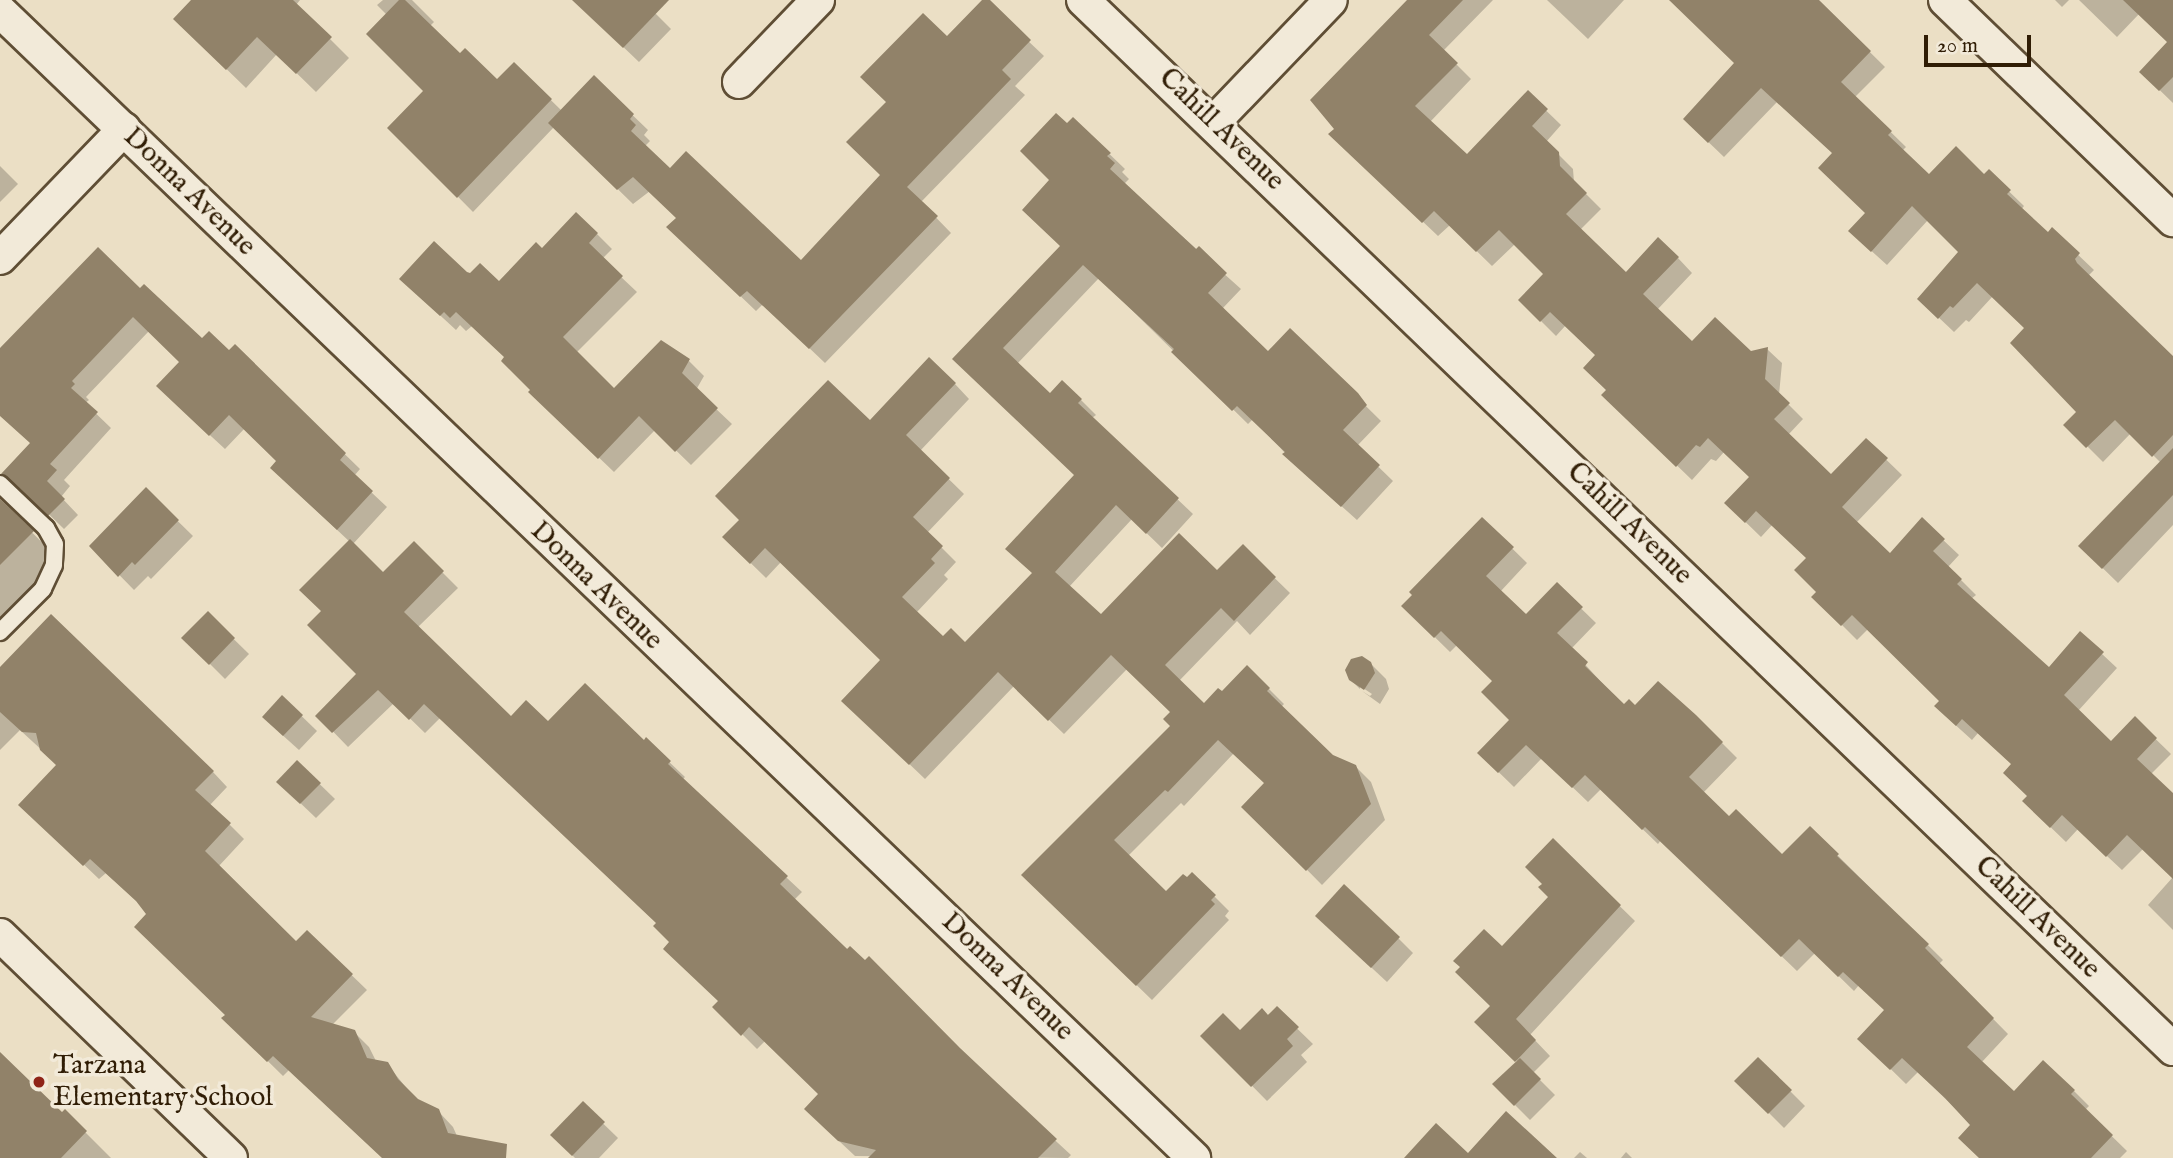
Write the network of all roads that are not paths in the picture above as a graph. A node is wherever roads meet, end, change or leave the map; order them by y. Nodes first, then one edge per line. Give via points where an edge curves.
1 (818, 0) edge
2 (1083, 0) edge
3 (1331, 0) edge
4 (1945, 0) edge
5 (0, 11) edge
6 (739, 82) dead end
7 (1213, 123) junction
8 (124, 129) junction
9 (2173, 220) edge
10 (0, 258) edge
11 (0, 484) edge
12 (0, 632) edge
13 (0, 935) edge
14 (2173, 1049) edge
15 (231, 1158) edge
16 (1194, 1158) edge

1 - 6 street
2 - 7 street, Cahill Avenue
3 - 7 street
4 - 9 street
5 - 8 street, Donna Avenue
7 - 14 street, Cahill Avenue
8 - 10 street
8 - 16 street, Donna Avenue
11 - 12 lane via 46,528 55,544 54,565 43,589
13 - 15 street

